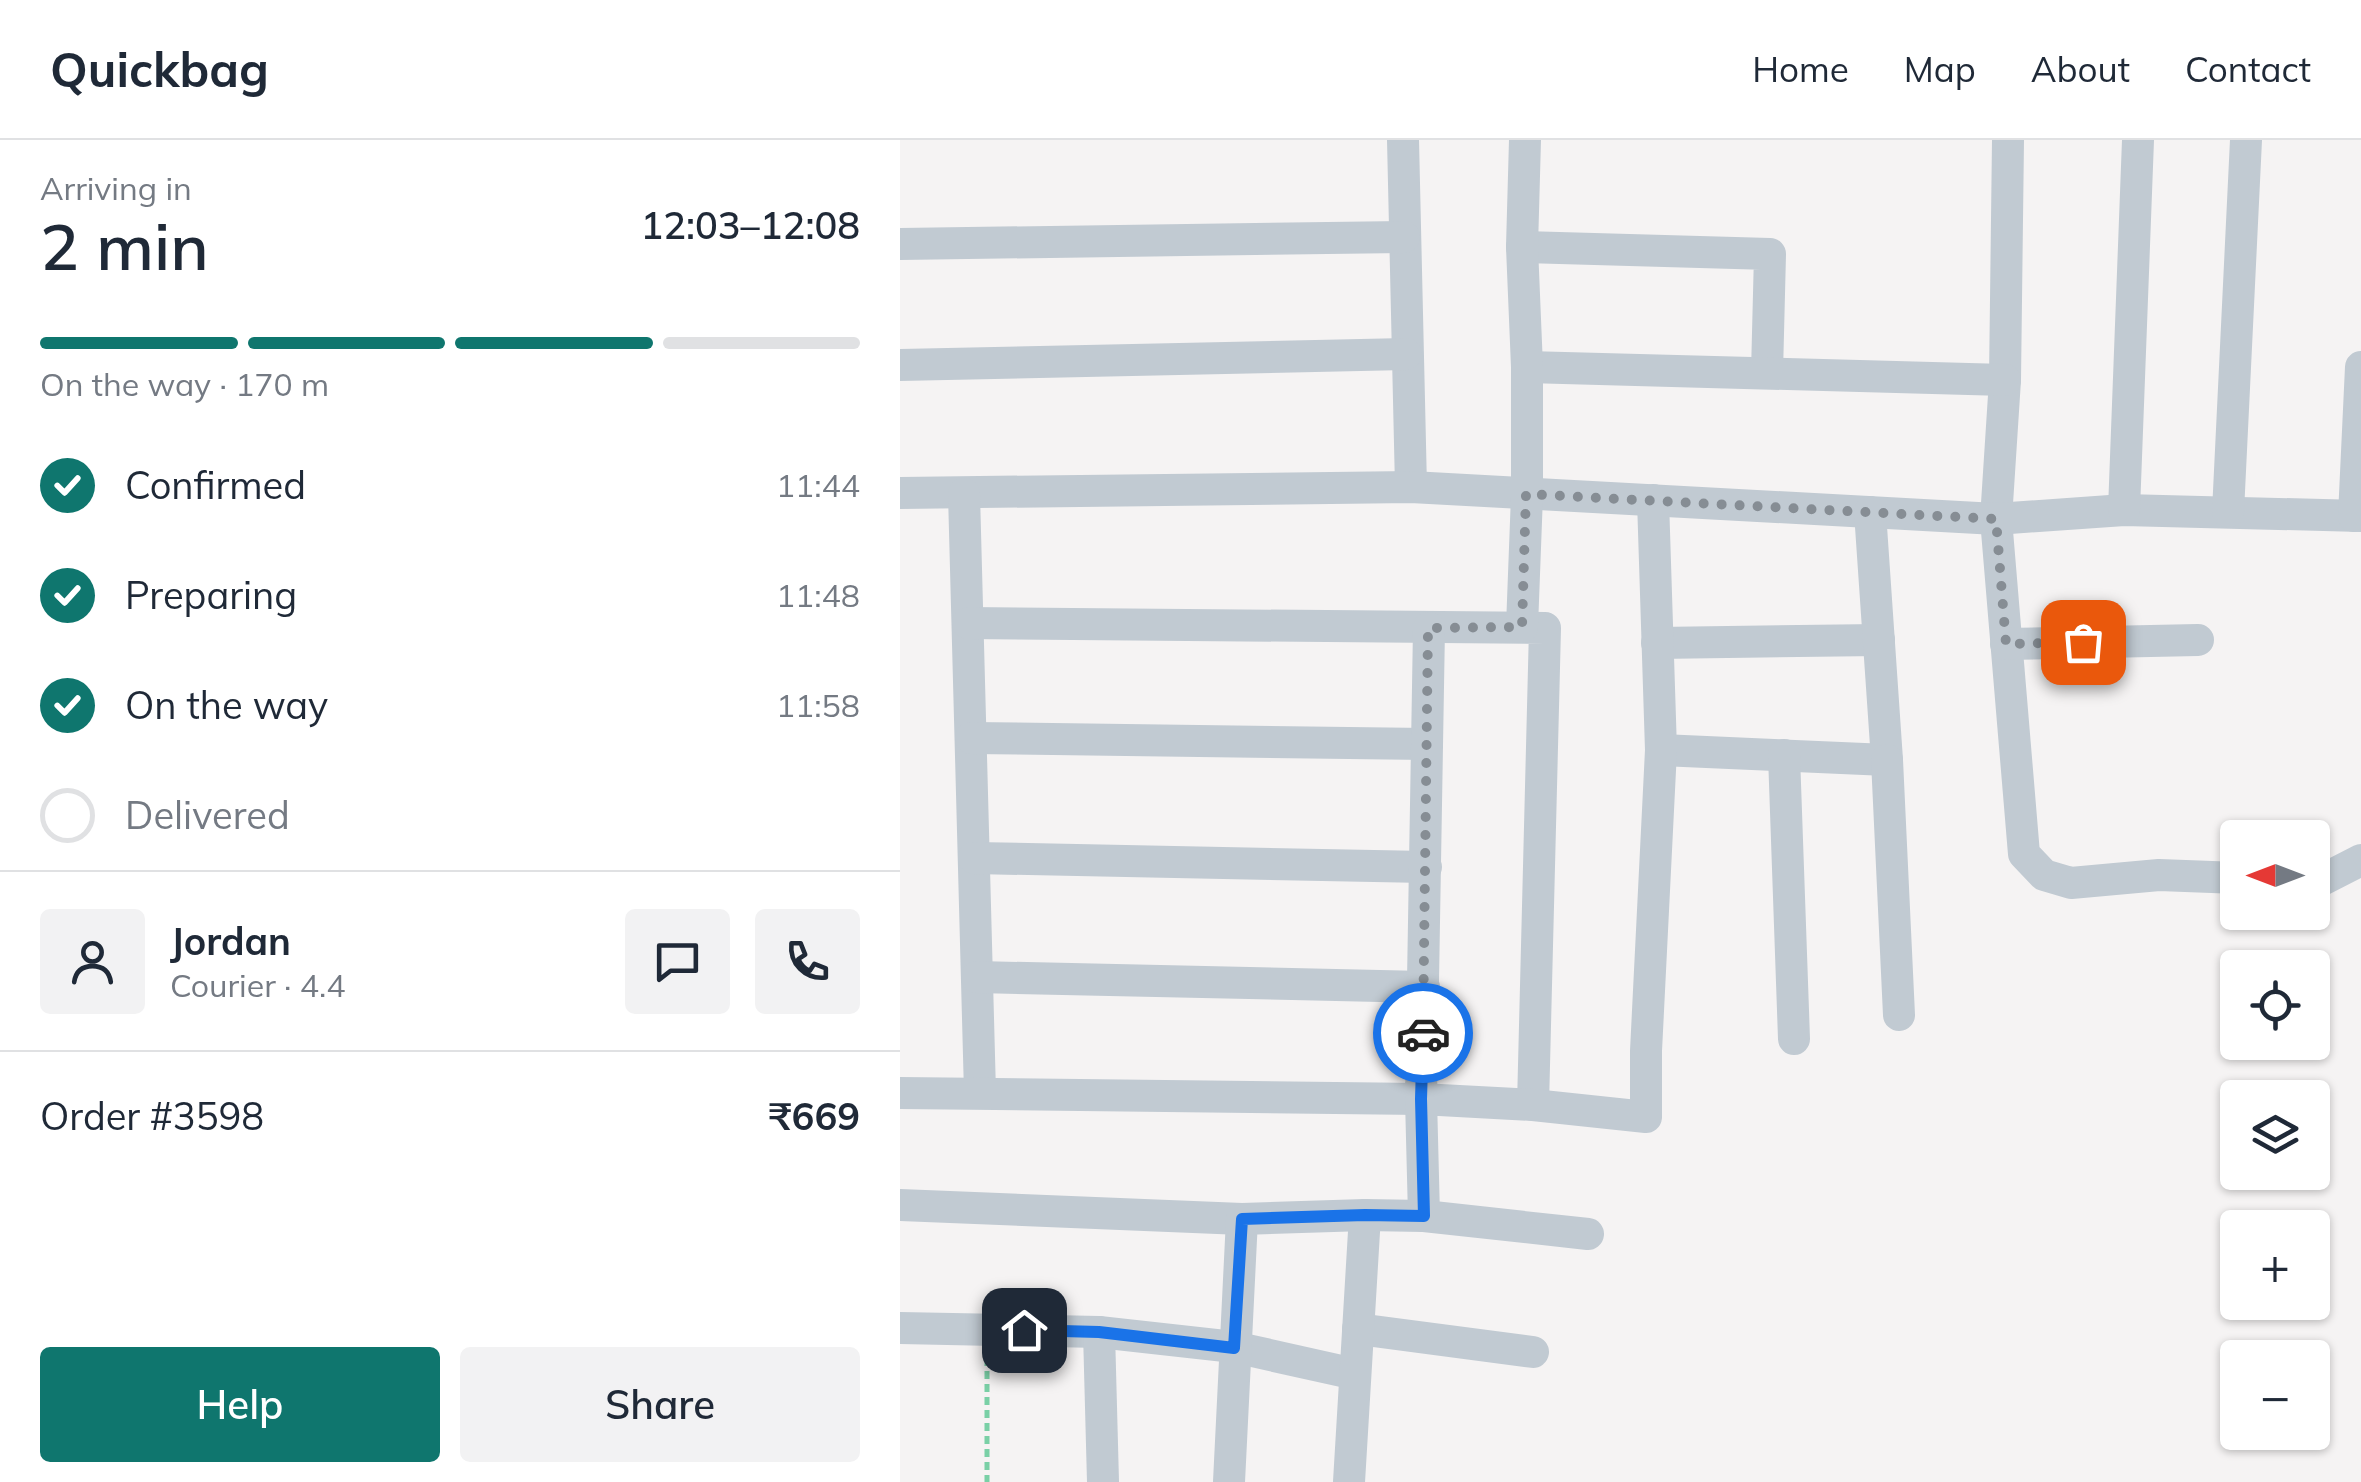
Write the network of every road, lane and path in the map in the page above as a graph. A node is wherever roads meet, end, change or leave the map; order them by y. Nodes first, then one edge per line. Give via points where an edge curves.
1 (1403, 140) edge
2 (1525, 140) edge
3 (2008, 140) edge
4 (2138, 140) edge
5 (2246, 140) edge
6 (1404, 237) junction
7 (900, 244) edge
8 (1522, 247) junction
9 (1406, 354) junction
10 (900, 365) edge
11 (1528, 366) junction
12 (2361, 366) edge
13 (1767, 373) junction
14 (2005, 380) junction
15 (1411, 486) junction
16 (900, 494) edge
17 (964, 494) junction
18 (1526, 494) junction
19 (1653, 500) junction
20 (2124, 510) junction
21 (1870, 512) junction
22 (2228, 512) junction
23 (2357, 516) edge
24 (1996, 519) junction
25 (968, 623) junction
26 (1522, 627) junction
27 (1428, 628) junction
28 (1879, 640) junction
29 (2198, 640) dead end
30 (1657, 643) junction
31 (2006, 644) junction
32 (971, 738) junction
33 (1427, 744) junction
34 (1661, 750) junction
35 (1784, 755) junction
36 (1887, 760) junction
37 (974, 858) junction
38 (2361, 860) edge
39 (1426, 867) junction
40 (2330, 876) edge
41 (2220, 877) edge
42 (977, 978) junction
43 (1424, 987) junction
44 (1899, 1015) dead end
45 (1794, 1039) dead end
46 (900, 1093) edge
47 (980, 1093) junction
48 (1421, 1099) junction
49 (1533, 1106) junction
50 (900, 1204) edge
51 (1365, 1215) junction
52 (1424, 1216) junction
53 (1242, 1219) junction
54 (1588, 1234) dead end
55 (900, 1328) edge
56 (1358, 1329) junction
57 (987, 1330) junction
58 (1099, 1332) junction
59 (1234, 1348) junction
60 (1532, 1352) dead end
61 (1356, 1374) junction
62 (987, 1482) edge
63 (1103, 1482) edge
64 (1229, 1482) edge
65 (1349, 1482) edge

1 - 6 street
2 - 8 street
3 - 14 street
4 - 20 street
5 - 22 street
6 - 7 street
6 - 9 street
8 - 11 street
8 - 13 street via 1770,254
9 - 10 street
9 - 15 street
11 - 13 street
11 - 18 street
12 - 23 street
13 - 14 street
14 - 24 street
15 - 17 street
15 - 18 street
16 - 17 street
17 - 25 street
18 - 19 street
18 - 26 street
19 - 21 street
19 - 30 street
20 - 22 street
20 - 24 street
21 - 24 street
21 - 28 street
22 - 23 street
24 - 31 street
25 - 27 street
25 - 32 street
26 - 27 street
26 - 49 street via 1545,628
27 - 33 street
28 - 30 street
28 - 36 street
29 - 31 street
30 - 34 street
31 - 41 street via 2024,854 2044,875 2071,884 2159,875
32 - 33 street
32 - 37 street
33 - 39 street
34 - 35 street
34 - 49 street via 1646,1116
35 - 36 street
35 - 45 street
36 - 44 street
37 - 39 street
37 - 42 street
38 - 40 street
39 - 43 street
42 - 43 street
42 - 47 street
43 - 48 street
46 - 47 street
47 - 48 street
48 - 49 street
48 - 52 street
50 - 53 street
51 - 52 street
51 - 53 street
51 - 56 street
52 - 54 street
53 - 59 street
55 - 57 street
56 - 60 street
56 - 61 street
57 - 58 street
57 - 62 path
58 - 59 street
58 - 63 street
59 - 61 street
59 - 64 street
61 - 65 street

